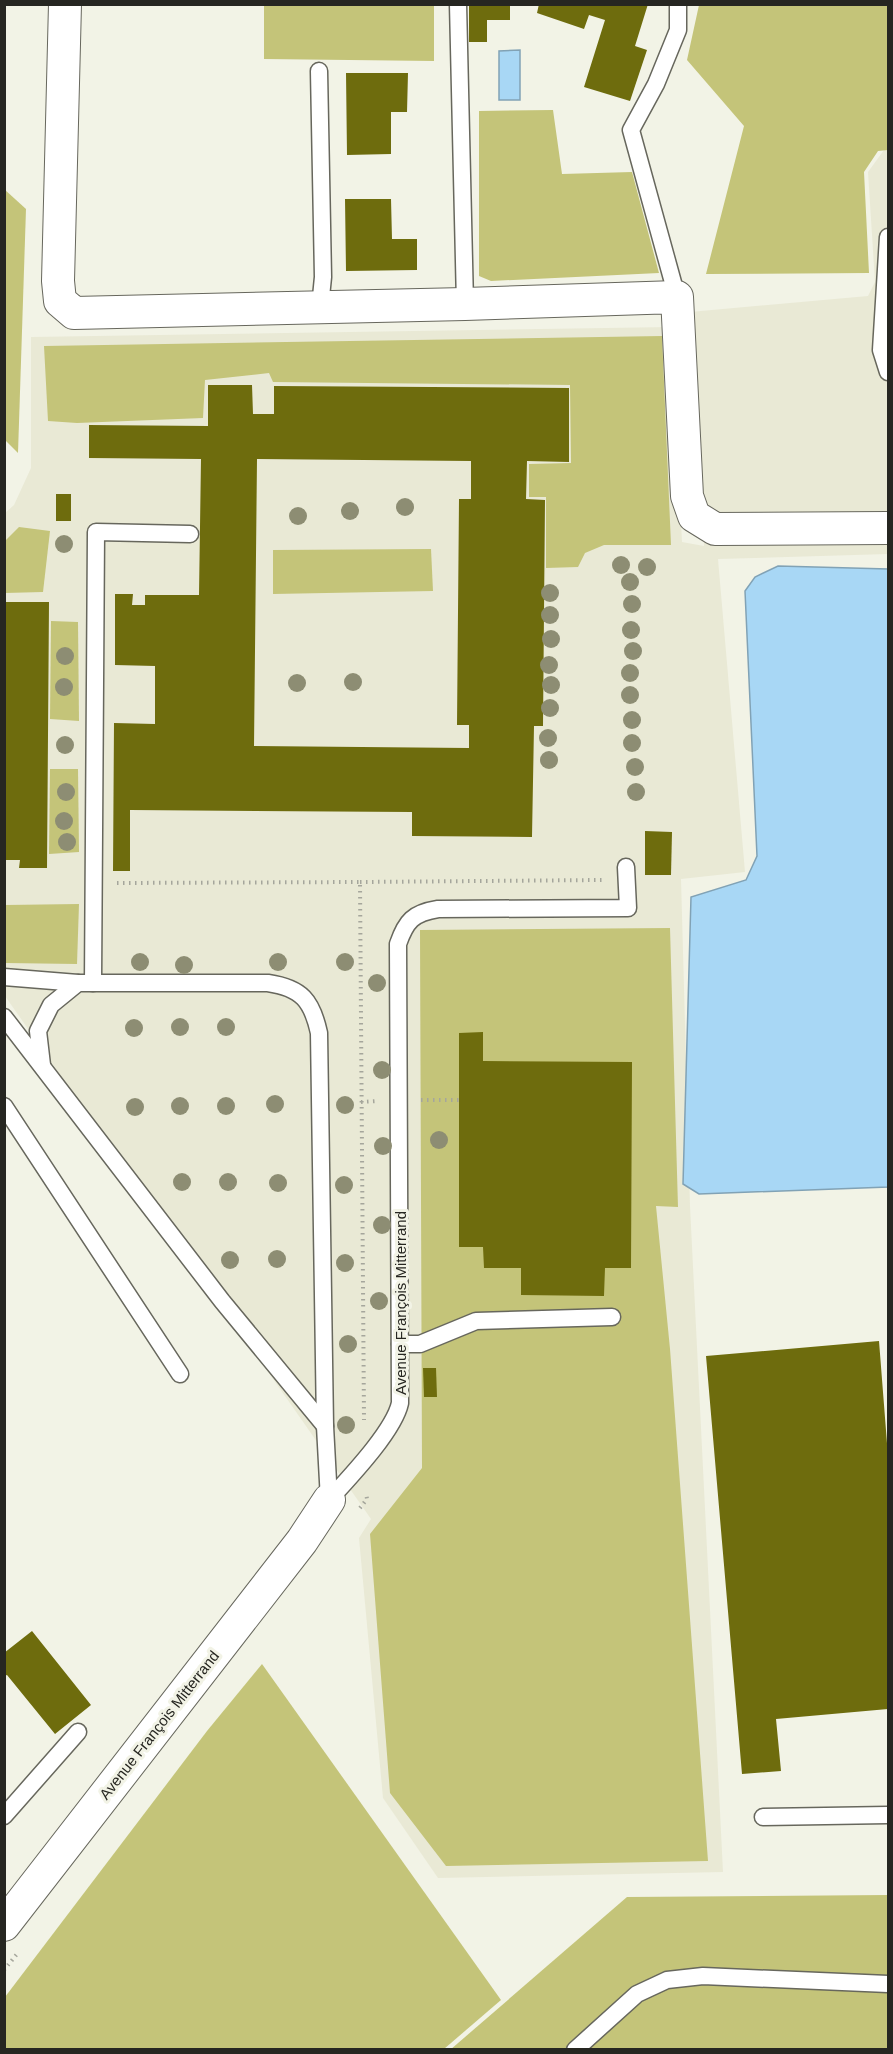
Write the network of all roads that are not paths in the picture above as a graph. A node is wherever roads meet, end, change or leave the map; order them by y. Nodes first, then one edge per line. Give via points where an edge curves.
1 (65, 4) edge
2 (458, 4) edge
3 (678, 4) edge
4 (319, 71) dead end
5 (888, 237) edge
6 (677, 297) junction
7 (465, 304) junction
8 (320, 308) junction
9 (888, 372) edge
10 (888, 528) edge
11 (189, 534) dead end
12 (626, 867) dead end
13 (4, 977) edge
14 (85, 983) junction
15 (4, 1017) edge
16 (42, 1065) junction
17 (4, 1106) edge
18 (612, 1317) dead end
19 (400, 1344) junction
20 (180, 1374) dead end
21 (325, 1426) junction
22 (329, 1500) junction
23 (78, 1732) dead end
24 (888, 1815) edge
25 (4, 1816) edge
26 (763, 1817) dead end
27 (4, 1925) edge
28 (888, 1984) edge
29 (575, 2049) edge

1 - 8 street via 60,301 74,313
2 - 7 lane
3 - 6 lane via 678,30 656,84 631,130
4 - 8 lane via 323,277
5 - 9 lane via 881,350
6 - 7 street
6 - 10 street via 687,495 694,516 714,529
7 - 8 street
11 - 14 lane via 96,532
12 - 19 lane, Avenue François Mitterrand via 628,908 438,909 424,911 404,928 398,944
13 - 14 lane
14 - 16 lane via 51,1005 38,1031
14 - 21 lane via 268,983 285,986 303,997 315,1012 319,1033
15 - 16 lane
16 - 21 lane via 222,1301
17 - 20 lane
18 - 19 lane via 476,1322 420,1344
19 - 22 lane, Avenue François Mitterrand via 398,1415
21 - 22 lane
22 - 27 street, Avenue François Mitterrand via 302,1541
23 - 25 lane
24 - 26 lane
28 - 29 lane via 703,1976 667,1980 637,1995

